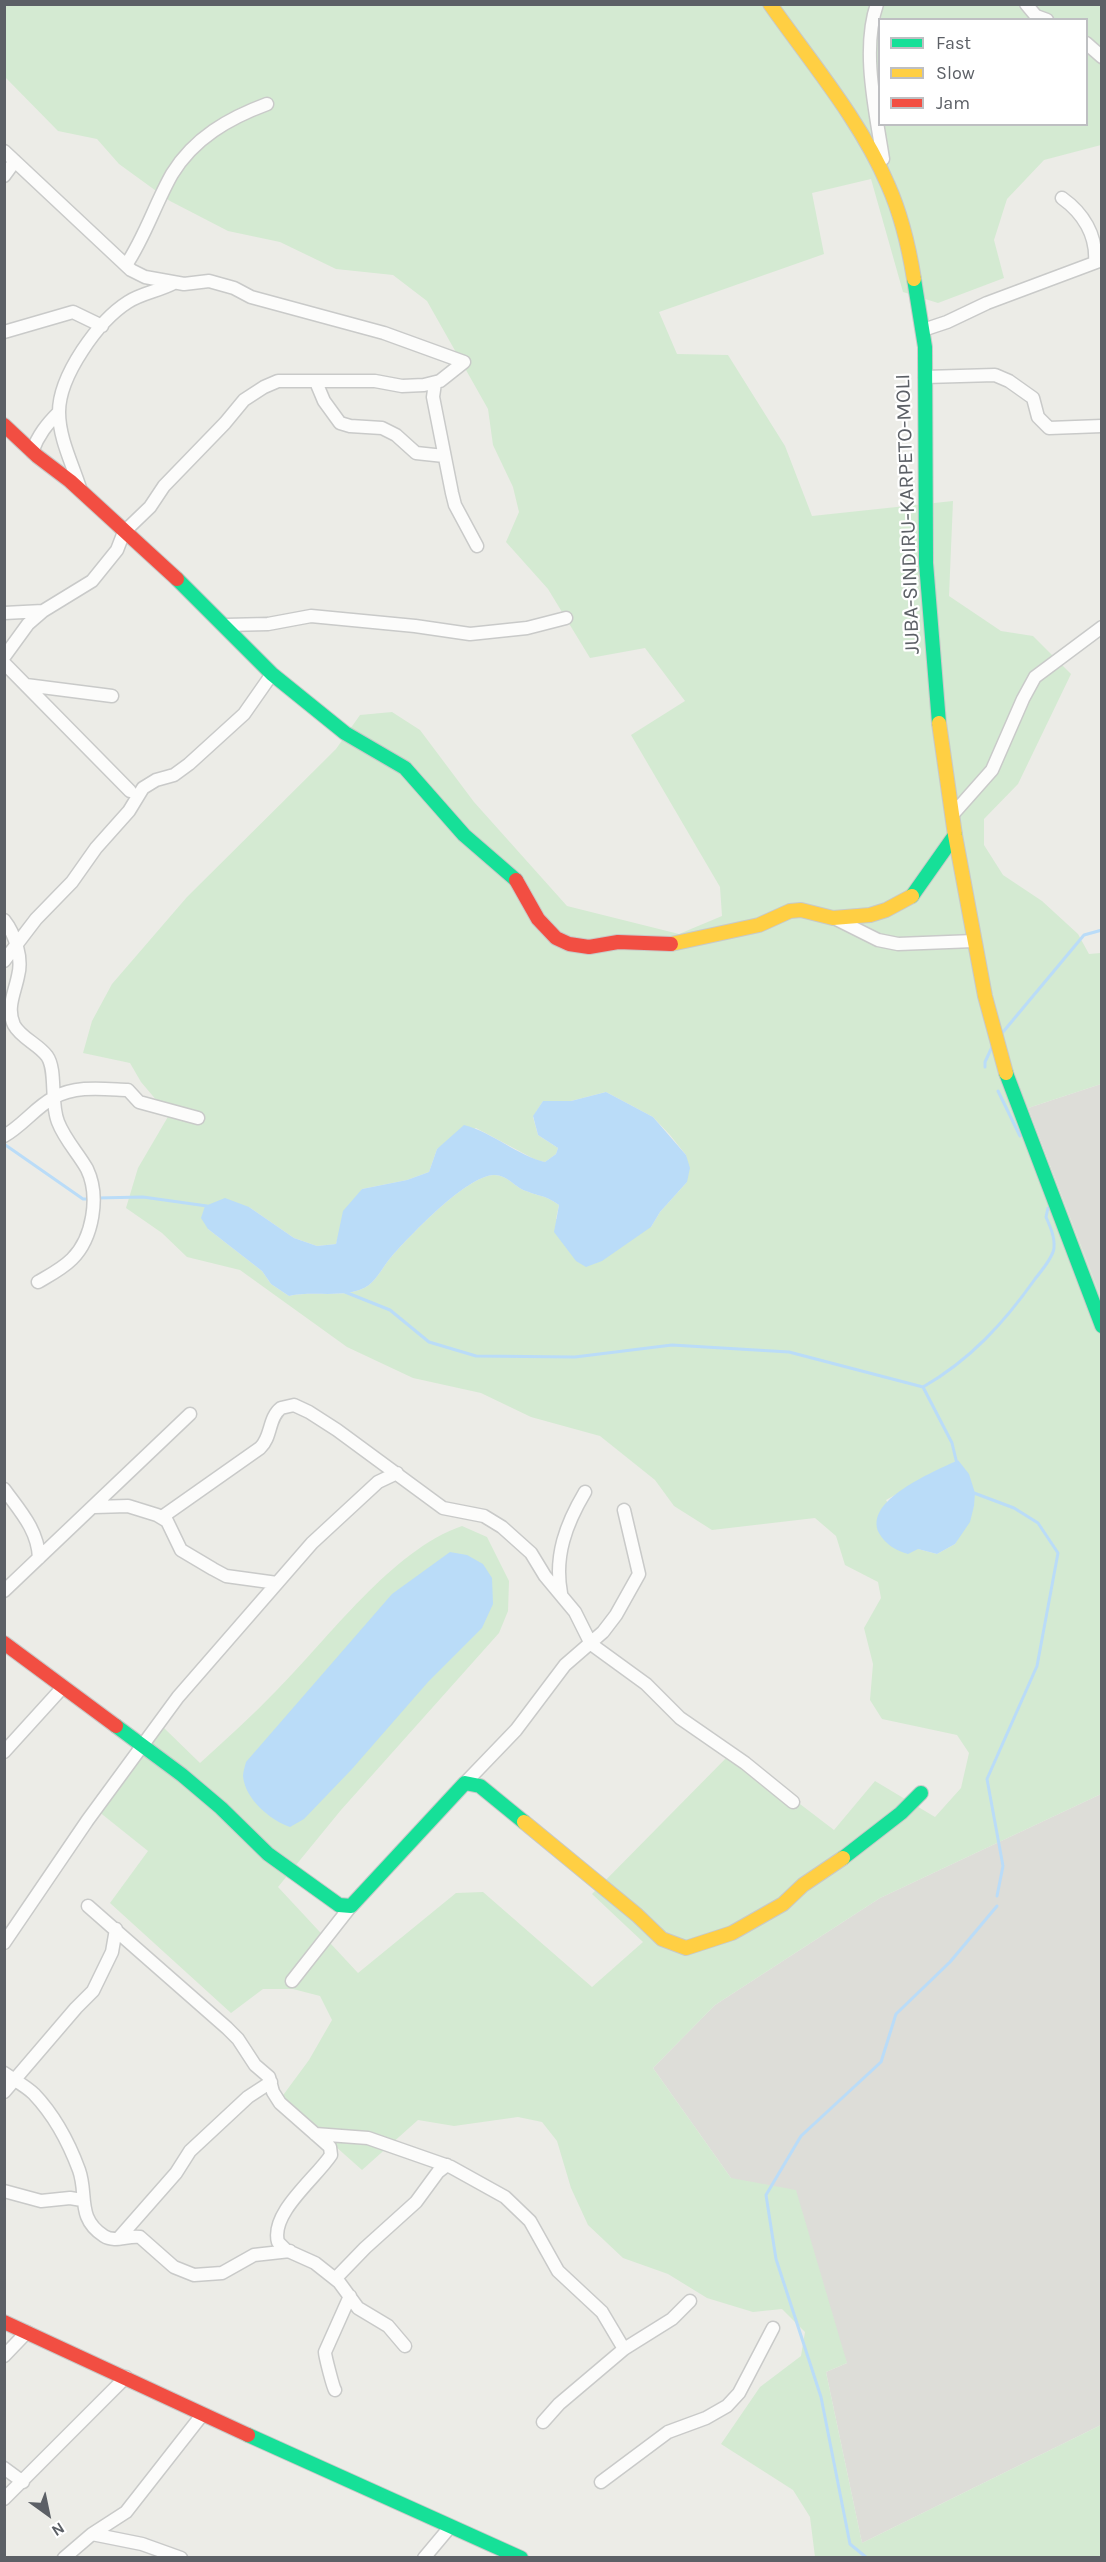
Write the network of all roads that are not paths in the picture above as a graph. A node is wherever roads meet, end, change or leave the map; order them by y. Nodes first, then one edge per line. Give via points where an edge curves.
1 (770, 4) edge
2 (877, 4) edge
3 (1026, 4) edge
4 (1042, 18) edge
5 (1088, 45) edge
6 (1101, 57) edge
7 (267, 104) dead end
8 (878, 116) edge
9 (879, 126) edge
10 (4, 151) edge
11 (883, 159) dead end
12 (15, 162) junction
13 (4, 176) edge
14 (1062, 198) dead end
15 (1098, 261) edge
16 (126, 265) junction
17 (174, 283) junction
18 (102, 326) junction
19 (923, 330) junction
20 (4, 333) edge
21 (925, 377) junction
22 (316, 382) junction
23 (435, 383) junction
24 (59, 412) junction
25 (4, 425) edge
26 (1101, 426) edge
27 (33, 452) junction
28 (444, 456) junction
29 (81, 492) junction
30 (124, 532) junction
31 (477, 546) dead end
32 (43, 611) junction
33 (4, 613) edge
34 (566, 618) dead end
35 (226, 625) junction
36 (1101, 627) edge
37 (4, 657) edge
38 (4, 663) edge
39 (272, 674) junction
40 (26, 685) junction
41 (112, 696) dead end
42 (130, 791) dead end
43 (953, 814) junction
44 (955, 835) junction
45 (833, 918) junction
46 (4, 920) edge
47 (974, 941) junction
48 (17, 946) junction
49 (4, 961) edge
50 (52, 1098) junction
51 (198, 1118) dead end
52 (4, 1136) edge
53 (38, 1282) dead end
54 (1101, 1326) edge
55 (190, 1414) dead end
56 (397, 1473) junction
57 (4, 1489) edge
58 (585, 1492) dead end
59 (94, 1507) junction
60 (624, 1510) dead end
61 (162, 1517) junction
62 (39, 1558) junction
63 (277, 1583) junction
64 (4, 1591) edge
65 (562, 1594) junction
66 (4, 1643) edge
67 (591, 1644) junction
68 (63, 1687) junction
69 (141, 1747) junction
70 (4, 1752) edge
71 (465, 1783) junction
72 (921, 1793) dead end
73 (793, 1802) dead end
74 (88, 1906) dead end
75 (351, 1906) junction
76 (116, 1929) junction
77 (4, 1943) edge
78 (292, 1981) dead end
79 (9, 2076) edge
80 (271, 2082) junction
81 (4, 2092) edge
82 (315, 2133) junction
83 (447, 2165) junction
84 (4, 2191) edge
85 (82, 2200) junction
86 (277, 2231) junction
87 (118, 2239) junction
88 (291, 2251) junction
89 (255, 2255) junction
90 (335, 2279) junction
91 (350, 2296) junction
92 (690, 2301) dead end
93 (4, 2322) edge
94 (773, 2328) dead end
95 (27, 2332) junction
96 (405, 2346) dead end
97 (624, 2349) junction
98 (4, 2356) edge
99 (126, 2377) junction
100 (335, 2390) dead end
101 (202, 2415) junction
102 (543, 2422) dead end
103 (4, 2468) edge
104 (23, 2482) junction
105 (601, 2482) dead end
106 (4, 2499) edge
107 (450, 2527) junction
108 (92, 2534) junction
109 (64, 2558) edge
110 (181, 2558) edge
111 (424, 2558) edge
112 (521, 2558) edge

1 - 19 street, JUBA-SINDIRU-KARPETO-MOLI via 855,125 889,187 910,256
2 - 8 street via 871,26 871,56
3 - 4 street
5 - 6 street
7 - 16 street via 214,129 189,151
9 - 11 street
10 - 12 street
12 - 13 street
12 - 16 street
14 - 15 street via 1087,223
15 - 19 street
16 - 17 street via 145,277
17 - 18 street via 128,301
17 - 23 street via 209,281 251,297 384,333 464,362
18 - 20 street via 73,312
18 - 24 street via 88,341 73,369
19 - 21 street, JUBA-SINDIRU-KARPETO-MOLI
21 - 26 street via 995,375 1033,398 1038,417 1049,428
21 - 43 street, JUBA-SINDIRU-KARPETO-MOLI via 926,563 940,739
22 - 23 street via 375,381 402,386
22 - 28 street via 340,423 382,428 416,453
22 - 30 street via 278,381 244,400
23 - 28 street via 433,397
24 - 27 street via 36,440
24 - 29 street via 64,443
25 - 27 street
27 - 29 street
28 - 31 street via 455,505
29 - 30 street
30 - 32 street via 117,550 92,580
30 - 35 street
32 - 33 street
32 - 37 street via 28,624
34 - 35 street via 527,628 470,634 311,616 268,624
35 - 39 street
36 - 43 street via 1035,677 992,770
38 - 40 street
39 - 45 street via 345,733 405,768 464,835 518,882 538,919 556,938 569,944 589,947 618,942 685,942 759,925 790,911
39 - 48 street via 244,714 189,764 143,788 129,811
40 - 41 street
40 - 42 street
43 - 44 street, JUBA-SINDIRU-KARPETO-MOLI
44 - 45 street via 912,896 870,915
44 - 47 street, JUBA-SINDIRU-KARPETO-MOLI
45 - 47 street via 878,940 898,944
46 - 48 street
47 - 54 street, JUBA-SINDIRU-KARPETO-MOLI via 984,996 1008,1079
48 - 49 street
48 - 50 street via 19,974 11,1003 14,1024 50,1062
50 - 51 street via 81,1090 128,1089 139,1102
50 - 52 street
50 - 53 street via 58,1122 87,1170 94,1198 91,1220 74,1257
55 - 59 street
56 - 61 street via 309,1412 287,1406 276,1411 266,1442 260,1448
56 - 63 street via 378,1482 312,1543
56 - 65 street via 443,1508 484,1516 502,1527 526,1547
57 - 62 street via 34,1533
58 - 65 street via 572,1513 560,1547
59 - 61 street via 128,1506
59 - 62 street
60 - 67 street via 639,1574 615,1615
61 - 63 street via 181,1550 213,1569 226,1576
62 - 64 street
63 - 69 street via 178,1697
65 - 67 street
66 - 68 street
67 - 71 street via 566,1665 516,1730
67 - 73 street via 646,1684 680,1718
68 - 69 street
68 - 70 street
69 - 75 street via 182,1775 291,1872 339,1905
69 - 77 street
71 - 72 street via 480,1786 662,1939 673,1946 686,1947 732,1933 783,1904 901,1813
71 - 75 street
74 - 76 street
75 - 78 street
76 - 79 street via 112,1952 93,1991
76 - 80 street via 227,2028
79 - 81 street
79 - 85 street via 34,2094 57,2124 79,2171
80 - 82 street via 280,2103
80 - 87 street via 248,2097 190,2151 176,2173
82 - 83 street via 368,2138
82 - 86 street via 330,2147 331,2155 284,2213
83 - 90 street via 416,2202
83 - 97 street via 514,2203 530,2221 558,2271 602,2313
84 - 85 street via 41,2201
85 - 87 street via 88,2221 103,2236
86 - 88 street via 281,2246
86 - 89 street
87 - 89 street via 140,2237 174,2267 194,2275 222,2272
88 - 89 street
88 - 90 street
90 - 91 street
91 - 96 street via 363,2313 388,2326
91 - 100 street via 325,2352
92 - 97 street via 672,2319
93 - 95 street
94 - 105 street via 739,2393 727,2406 668,2432
95 - 98 street
95 - 99 street
97 - 102 street
99 - 101 street
99 - 104 street
101 - 107 street
101 - 108 street via 126,2512
103 - 104 street
104 - 106 street
107 - 111 street
107 - 112 street
108 - 109 street
108 - 110 street via 142,2544

